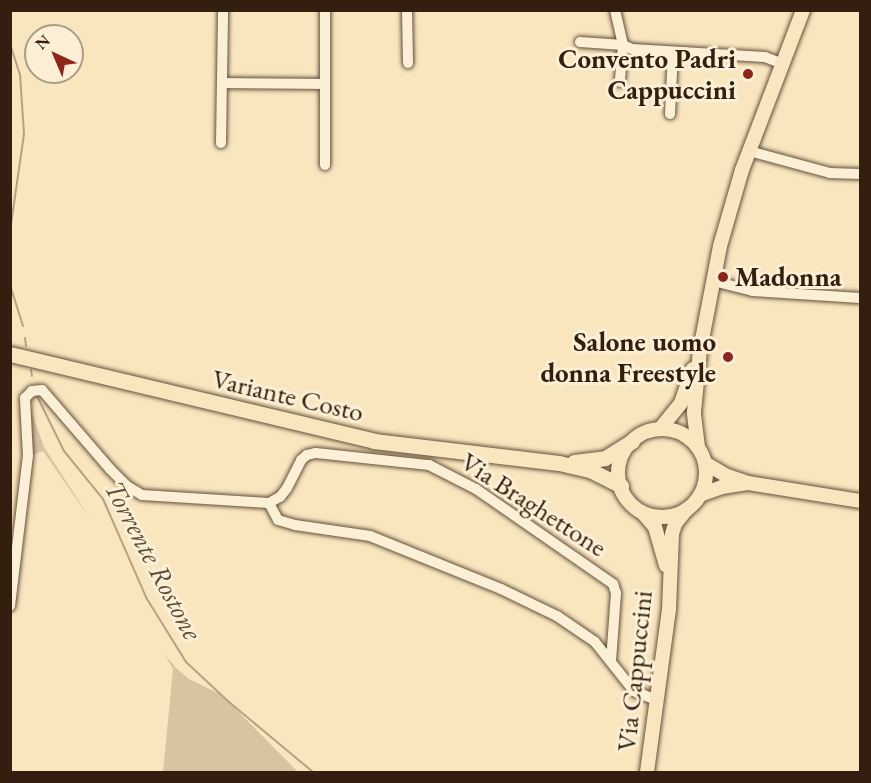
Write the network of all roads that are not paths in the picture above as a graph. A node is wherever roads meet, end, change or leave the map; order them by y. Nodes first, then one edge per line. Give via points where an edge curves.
1 (224, 10) edge
2 (325, 10) edge
3 (407, 10) edge
4 (615, 10) edge
5 (803, 10) edge
6 (580, 42) dead end
7 (623, 45) junction
8 (673, 52) junction
9 (408, 63) dead end
10 (783, 64) junction
11 (620, 82) dead end
12 (222, 83) junction
13 (324, 84) junction
14 (670, 114) dead end
15 (221, 143) dead end
16 (749, 151) junction
17 (325, 165) dead end
18 (861, 174) edge
19 (713, 281) junction
20 (861, 298) edge
21 (700, 350) junction
22 (10, 354) edge
23 (660, 429) junction
24 (632, 441) junction
25 (698, 447) junction
26 (559, 463) junction
27 (705, 463) junction
28 (748, 483) junction
29 (621, 486) junction
30 (700, 495) junction
31 (861, 501) edge
32 (269, 503) junction
33 (686, 510) junction
34 (641, 511) junction
35 (669, 574) junction
36 (10, 606) edge
37 (611, 661) junction
38 (657, 700) junction
39 (647, 772) edge

1 - 12 street
2 - 13 street
3 - 9 street
4 - 7 street
5 - 10 main road
6 - 7 street
7 - 8 street
7 - 11 street
8 - 10 street via 765,57
8 - 14 street
10 - 16 main road
12 - 13 street
12 - 15 street
13 - 17 street
16 - 18 street via 830,173
16 - 19 main road via 729,211
19 - 20 street via 753,291
19 - 21 main road
21 - 23 main road via 681,404
21 - 25 main road via 694,412
22 - 26 highway, Variante Costo via 374,441
23 - 24 main road
23 - 25 main road via 683,434
24 - 26 highway via 605,458
24 - 29 main road via 620,462
25 - 27 main road
26 - 29 highway via 590,470
27 - 28 main road
27 - 30 main road
28 - 30 main road
28 - 31 main road
29 - 34 main road via 625,496
30 - 33 main road
32 - 36 street via 142,495 110,469 53,400 42,390 32,391 25,398 28,456
32 - 37 street via 278,520 370,536 501,589 581,631
32 - 37 street, Via Braghettone via 280,497 307,455 429,465 476,489 613,584 616,593
33 - 34 main road via 664,516
33 - 35 main road, Via Cappuccini via 672,534
34 - 35 main road, Via Cappuccini via 655,527
35 - 38 main road, Via Cappuccini via 669,610
37 - 38 street via 634,691
38 - 39 main road, Via Cappuccini

